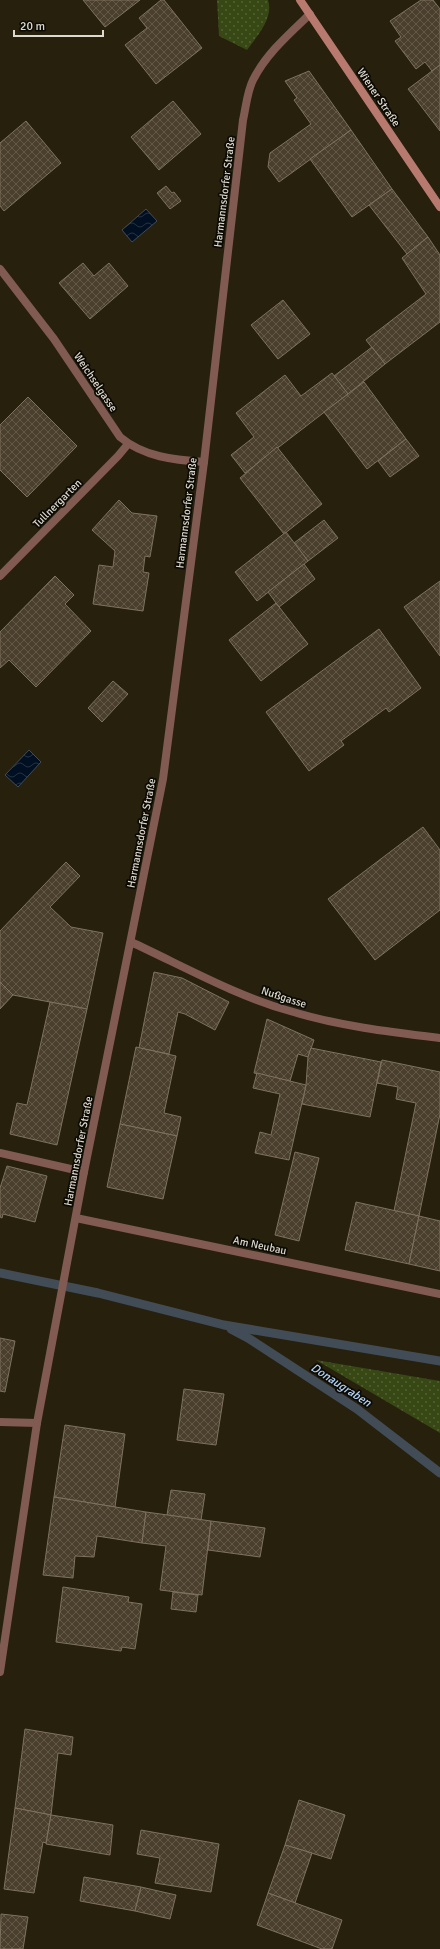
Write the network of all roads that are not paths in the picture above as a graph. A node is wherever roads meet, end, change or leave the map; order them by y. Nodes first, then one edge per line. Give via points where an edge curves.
1 (300, 0) edge
2 (310, 14) junction
3 (440, 207) edge
4 (0, 269) edge
5 (128, 444) junction
6 (204, 462) junction
7 (0, 576) edge
8 (131, 942) junction
9 (440, 1038) edge
10 (0, 1153) edge
11 (84, 1172) junction
12 (76, 1218) junction
13 (440, 1294) edge
14 (0, 1422) edge
15 (37, 1423) junction
16 (0, 1672) edge

1 - 2 street, Wiener Straße
2 - 3 street, Wiener Straße
2 - 6 street, Harmannsdorfer Straße via 279,43 262,65 252,82 247,100
4 - 5 street, Weichselgasse via 54,339 120,438
5 - 6 street, Weichselgasse via 149,454 169,459
5 - 7 street, Tullnergarten
6 - 8 street, Harmannsdorfer Straße via 163,779
8 - 9 street, Nußgasse via 258,1000 289,1011 346,1024
8 - 11 street, Harmannsdorfer Straße
10 - 11 street
11 - 12 street, Harmannsdorfer Straße
12 - 13 street, Am Neubau
12 - 15 street, Harmannsdorfer Straße
14 - 15 street
15 - 16 street, Harmannsdorfer Straße

